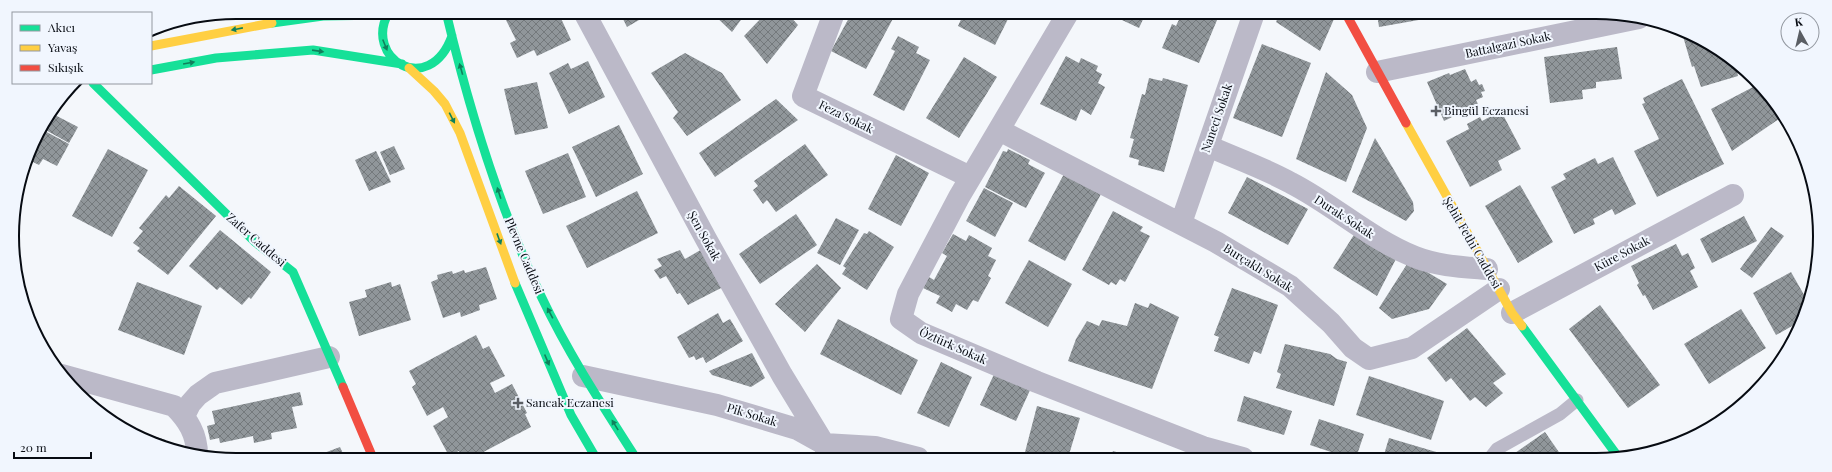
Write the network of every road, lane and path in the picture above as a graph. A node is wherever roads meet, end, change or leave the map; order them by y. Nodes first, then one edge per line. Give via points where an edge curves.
1 (275, 19) edge
2 (386, 19) edge
3 (448, 19) edge
4 (588, 19) edge
5 (832, 19) edge
6 (1064, 19) edge
7 (1252, 19) edge
8 (1349, 19) edge
9 (1624, 21) edge
10 (452, 36) junction
11 (152, 46) edge
12 (405, 66) junction
13 (152, 70) edge
14 (1377, 72) junction
15 (94, 84) edge
16 (999, 130) junction
17 (1208, 146) junction
18 (970, 177) junction
19 (1733, 195) dead end
20 (1181, 223) junction
21 (1487, 268) junction
22 (1499, 289) junction
23 (1512, 313) junction
24 (329, 357) junction
25 (583, 376) junction
26 (73, 379) edge
27 (1577, 400) junction
28 (184, 416) junction
29 (197, 449) edge
30 (826, 451) edge
31 (1615, 452) edge
32 (371, 453) edge
33 (593, 453) edge
34 (633, 453) edge
35 (898, 453) edge
36 (1225, 453) edge
37 (1494, 453) edge

1 -> 11 street
2 -> 12 street, Plevne Caddesi via 382,26 385,48 392,57
3 - 10 street, Plevne Caddesi
4 - 30 street, Şen Sokak via 706,239
5 - 18 street, Feza Sokak via 803,96
6 - 16 street, Öztürk Sokak
7 - 17 street, Naneci Sokak
8 - 14 street, Şehit Fethi Caddesi
9 - 14 street, Battalgazi Sokak
10 - 12 street via 443,56 434,63 424,67
25 -> 10 street, Plevne Caddesi via 541,296 508,220
13 -> 12 street via 216,58 313,50
12 -> 33 street, Plevne Caddesi via 445,104 460,133 524,306 571,415
14 - 21 street, Şehit Fethi Caddesi
15 - 24 street, Zafer Caddesi via 255,242 293,272
16 - 18 street, Öztürk Sokak
16 - 20 street, Burçaklı Sokak
17 - 20 street, Naneci Sokak
17 - 21 street, Durak Sokak via 1290,182 1340,212 1376,238 1416,257 1446,265
18 - 36 street, Öztürk Sokak via 908,294 902,319 920,333 1036,382 1203,447
19 - 23 street, Küre Sokak
20 - 22 street, Burçaklı Sokak via 1290,286 1353,348 1369,359 1412,348
21 - 22 street, Şehit Fethi Caddesi
22 - 23 street, Şehit Fethi Caddesi
23 - 27 street, Şehit Fethi Caddesi
24 - 28 street via 215,383 198,395
24 - 32 street, Zafer Caddesi
25 - 30 street, Pik Sokak via 717,405 797,429
34 -> 25 street, Plevne Caddesi
26 - 28 street via 174,406
27 - 31 street, Şehit Fethi Caddesi
27 - 37 lane via 1560,414 1497,448
28 - 29 street via 197,441
30 - 35 street, Pik Sokak via 875,447

